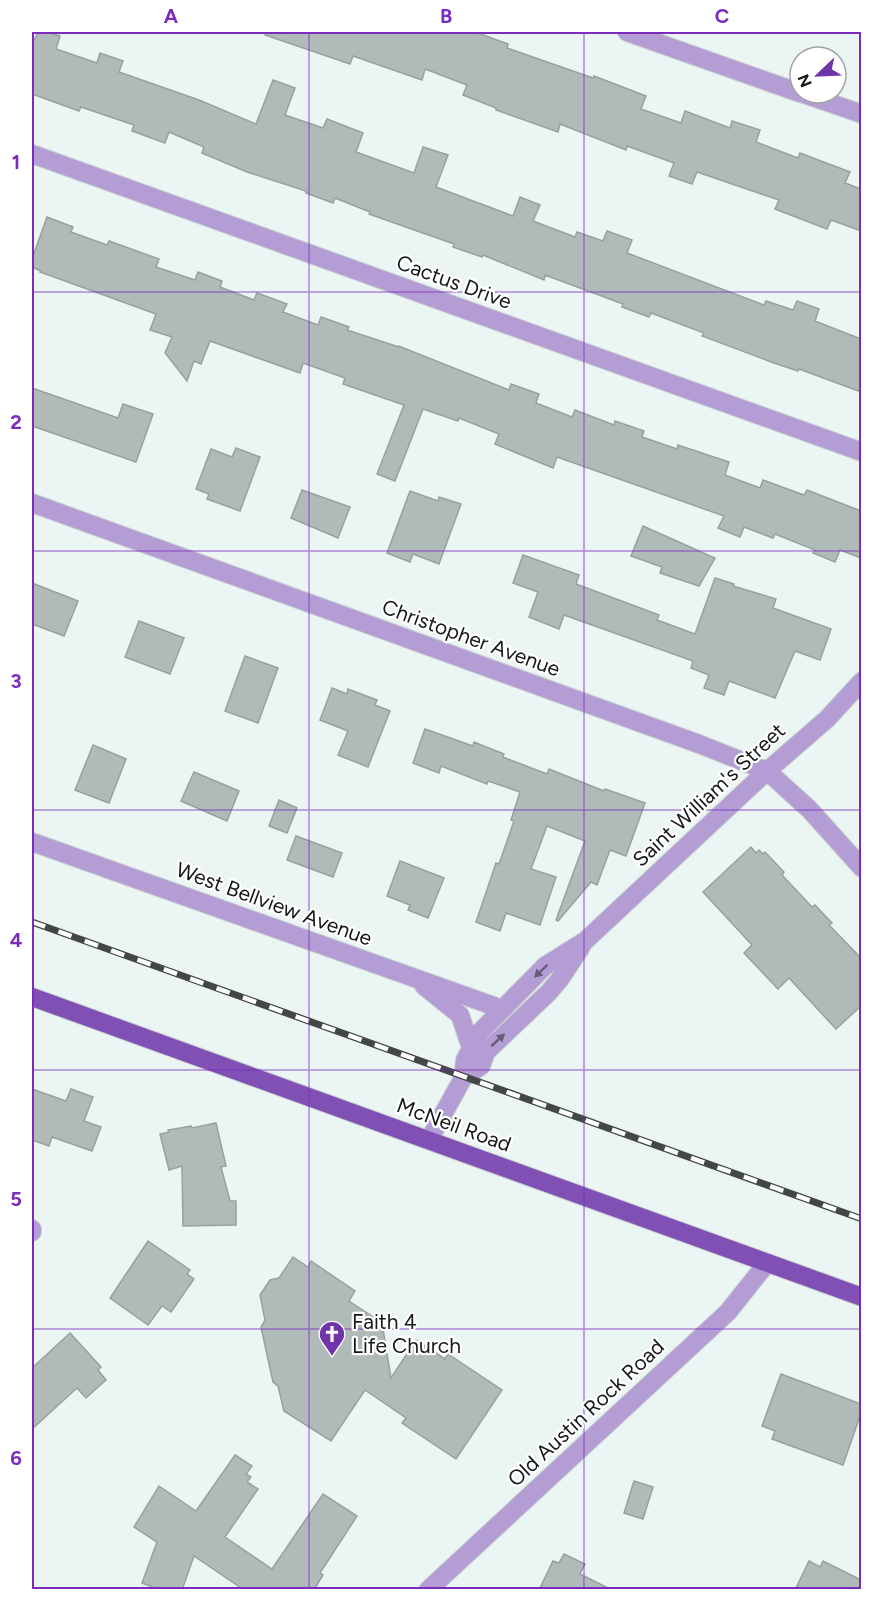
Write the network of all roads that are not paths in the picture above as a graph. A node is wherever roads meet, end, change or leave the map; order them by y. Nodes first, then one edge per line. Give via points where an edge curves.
1 (627, 32) edge
2 (788, 89) edge
3 (835, 105) edge
4 (861, 114) edge
5 (32, 154) edge
6 (861, 452) edge
7 (32, 503) edge
8 (861, 681) edge
9 (767, 771) junction
10 (32, 842) edge
11 (861, 868) edge
12 (585, 940) junction
13 (414, 978) junction
14 (32, 997) edge
15 (502, 1009) junction
16 (471, 1048) junction
17 (463, 1078) junction
18 (429, 1140) junction
19 (767, 1263) junction
20 (861, 1297) edge
21 (428, 1590) edge

1 - 2 street
3 - 4 street
5 - 6 street, Cactus Drive
7 - 9 street, Christopher Avenue
8 - 9 street, Saint William's Street via 827,719
9 - 11 street, Christopher Avenue via 809,809
9 - 12 street, Saint William's Street
10 - 13 street, West Bellview Avenue
12 -> 15 street, Saint William's Street via 545,966
17 -> 12 street, Saint William's Street via 481,1066 486,1052 549,992
13 - 15 street, West Bellview Avenue
13 - 16 street via 460,1015
14 - 18 main road, McNeil Road
15 - 16 street, Saint William's Street
16 - 17 street, Saint William's Street
17 - 18 street, Saint William's Street
18 - 19 main road, McNeil Road
19 - 20 main road, McNeil Road
19 - 21 street, Old Austin Rock Road via 728,1312

